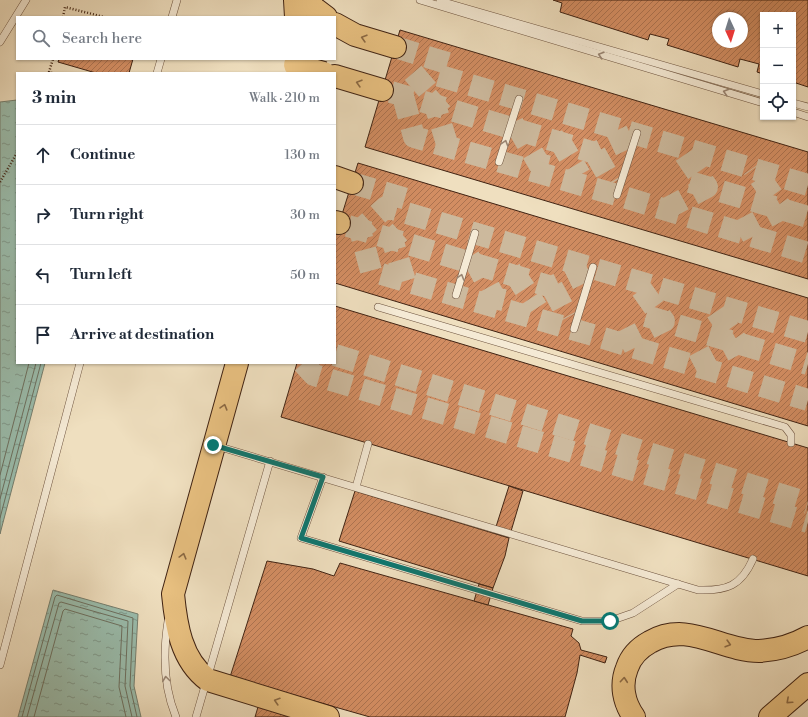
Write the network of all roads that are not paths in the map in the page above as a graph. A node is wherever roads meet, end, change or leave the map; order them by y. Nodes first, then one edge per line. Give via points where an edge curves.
1 (26, 0) edge
2 (177, 0) edge
3 (420, 0) edge
4 (436, 0) edge
5 (16, 16) edge
6 (16, 16) edge
7 (172, 16) edge
8 (336, 25) edge
9 (0, 42) edge
10 (395, 47) tunnel mouth
11 (161, 60) edge
12 (302, 66) edge
13 (157, 72) edge
14 (321, 72) edge
15 (336, 76) edge
16 (382, 90) tunnel mouth
17 (760, 93) edge
18 (519, 99) dead end
19 (760, 102) edge
20 (796, 103) edge
21 (808, 107) edge
22 (796, 113) edge
23 (808, 117) edge
24 (636, 136) dead end
25 (499, 162) dead end
26 (618, 193) dead end
27 (475, 233) dead end
28 (593, 269) dead end
29 (456, 296) dead end
30 (378, 307) dead end
31 (574, 328) dead end
32 (80, 364) edge
33 (237, 364) edge
34 (791, 443) dead end
35 (368, 444) dead end
36 (213, 445) junction
37 (270, 461) junction
38 (323, 477) junction
39 (356, 487) junction
40 (753, 559) dead end
41 (678, 584) junction
42 (173, 594) junction
43 (808, 637) edge
44 (0, 665) edge
45 (208, 680) junction
46 (808, 684) edge
47 (176, 717) edge
48 (196, 717) edge
49 (328, 717) edge
50 (634, 717) edge
51 (770, 717) edge

1 - 5 lane
2 - 7 lane
19 -> 3 lane via 691,79
4 - 17 lane
6 - 9 lane
10 -> 8 highway via 355,35
11 - 13 lane
12 - 14 highway, bridge
16 -> 15 highway
25 -> 18 lane
20 - 21 lane
22 - 23 lane
24 - 26 lane
29 -> 27 lane
28 - 31 lane
30 - 34 lane via 785,427 791,435
32 - 44 lane
36 -> 33 highway
35 - 39 lane
36 - 37 lane
42 -> 36 highway
37 - 38 lane
37 - 45 lane
38 - 39 lane
38 - 41 lane via 301,538 582,621 610,621 633,613
39 - 41 lane
40 - 41 lane via 743,578 732,585 705,590
42 - 45 highway via 181,641 195,666
47 -> 42 lane via 167,684 165,664 165,638
50 -> 43 highway via 623,688 625,674 636,652 658,637 686,633 757,651 785,648
45 - 48 lane
49 -> 45 highway
46 -> 51 highway

